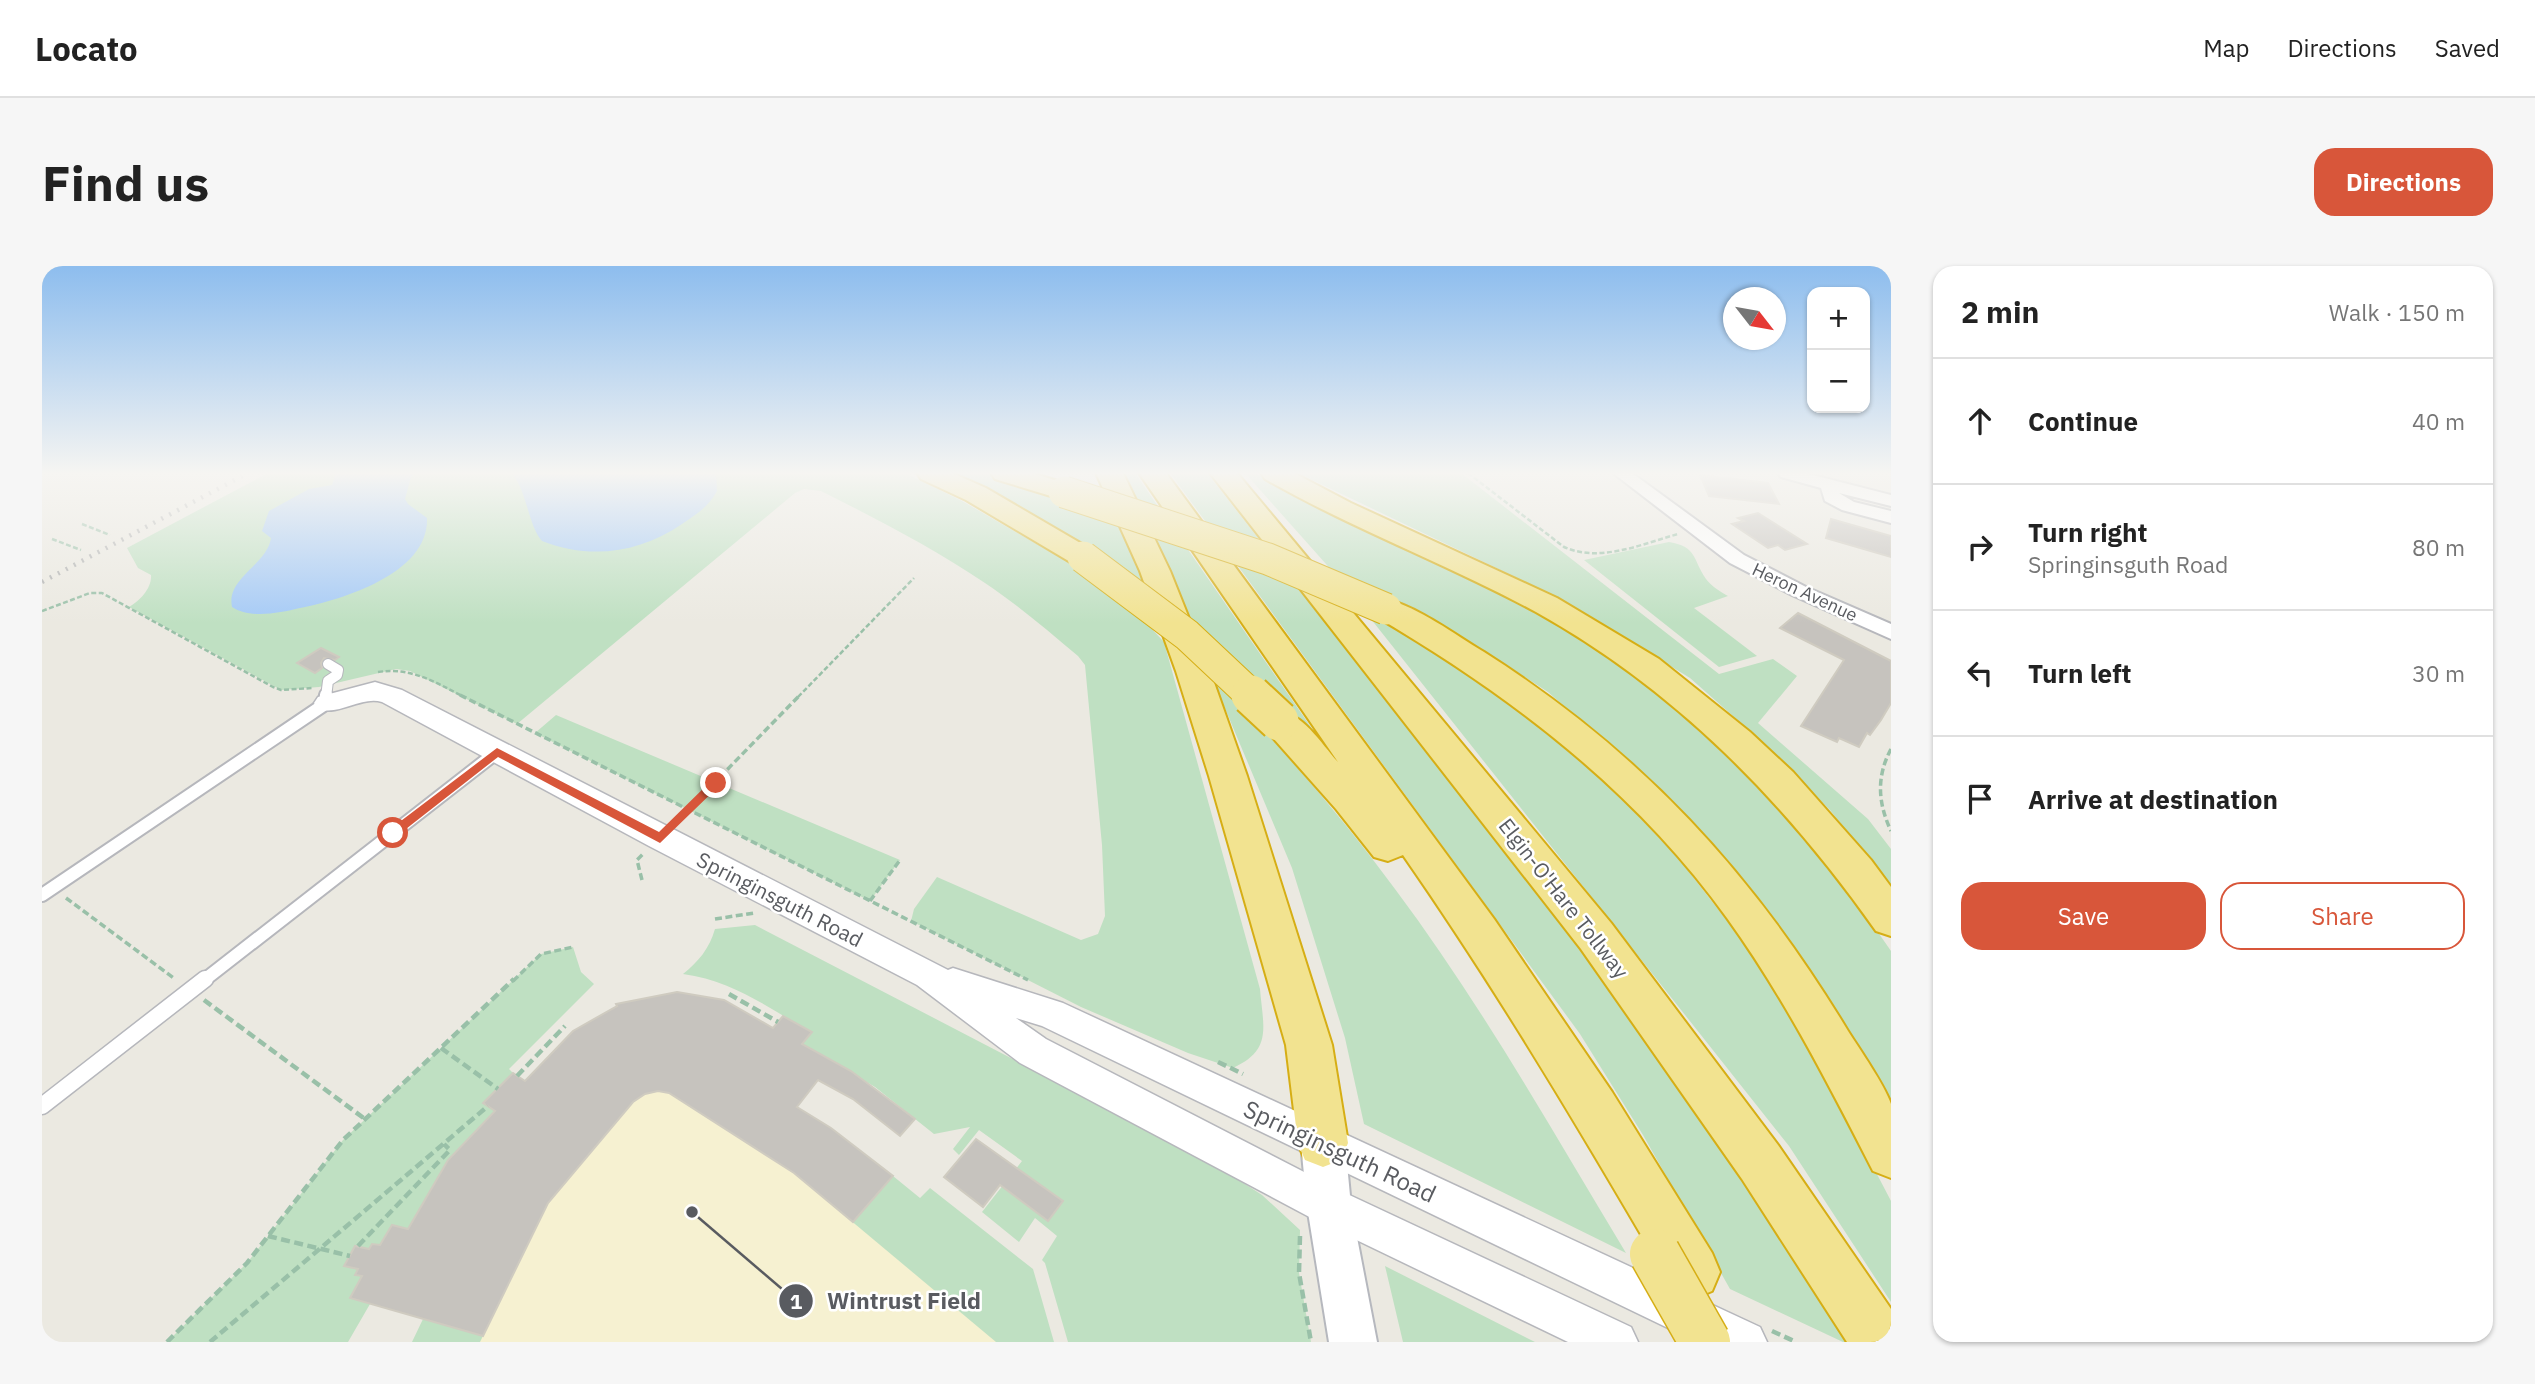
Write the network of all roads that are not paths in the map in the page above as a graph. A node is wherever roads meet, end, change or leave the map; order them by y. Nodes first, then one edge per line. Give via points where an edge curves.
1 (1026, 523) edge
2 (1133, 523) edge
3 (1161, 523) edge
4 (1188, 523) edge
5 (1263, 523) edge
6 (1372, 523) edge
7 (1689, 523) edge
8 (1891, 632) edge
9 (328, 664) dead end
10 (328, 703) dead end
11 (497, 752) junction
12 (42, 895) edge
13 (1891, 919) edge
14 (929, 975) junction
15 (42, 1106) edge
16 (1323, 1143) junction
17 (1891, 1154) edge
18 (1315, 1218) junction
19 (1674, 1263) junction
20 (1353, 1342) edge
21 (1616, 1342) edge
22 (1704, 1342) edge
23 (1733, 1342) edge
24 (1745, 1342) edge
25 (1880, 1342) edge

1 - 19 highway, bridge via 1083,557 1187,635 1279,721 1350,799 1497,998
2 - 16 highway via 1155,570 1228,776 1309,1045
3 - 17 highway, bridge via 1269,558 1386,609 1474,658 1603,755 1665,816 1728,889 1779,960
4 - 19 highway via 1479,931 1595,1108
5 - 25 highway, Elgin-O'Hare Tollway via 1596,936 1760,1162
6 - 13 highway via 1549,607 1672,686 1771,772 1827,832
7 - 8 street, Heron Avenue via 1737,559
9 - 12 lane via 338,670 328,681 325,704
10 - 11 street, Springinsguth Road via 375,691
11 - 14 street, Springinsguth Road
11 - 15 lane
14 - 16 street, Springinsguth Road via 1051,1014
14 - 18 street, Springinsguth Road via 1034,1051
16 - 18 main road
16 - 24 street, Springinsguth Road
18 - 20 main road
18 - 21 street, Springinsguth Road
19 - 22 highway, bridge
19 - 23 highway

